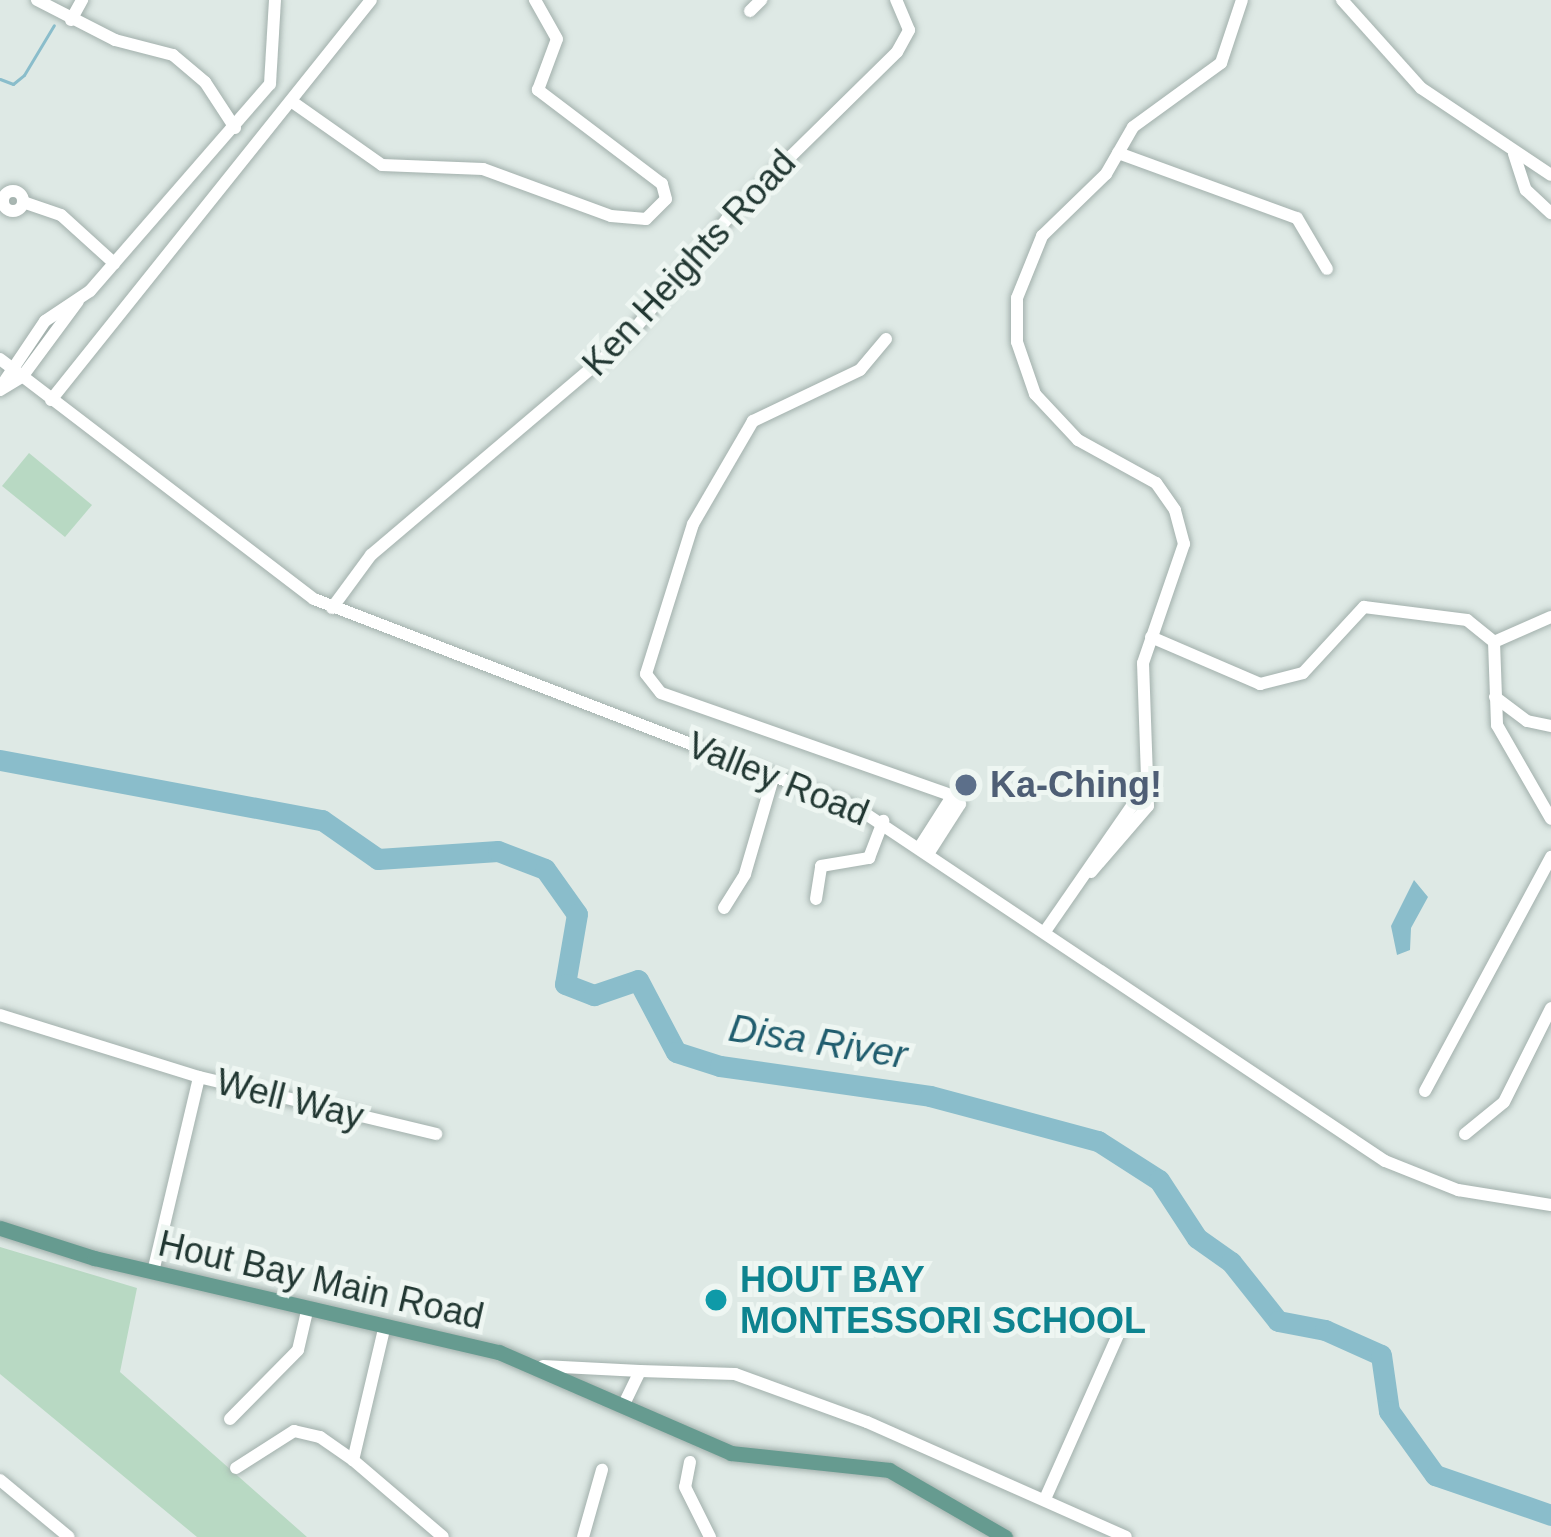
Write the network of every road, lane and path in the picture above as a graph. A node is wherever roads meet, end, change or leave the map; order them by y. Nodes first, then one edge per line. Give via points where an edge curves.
1 (38, 0) edge
2 (82, 0) edge
3 (275, 0) edge
4 (371, 0) edge
5 (535, 0) edge
6 (761, 0) edge
7 (896, 0) edge
8 (1242, 0) edge
9 (1342, 0) edge
10 (750, 11) dead end
11 (71, 20) junction
12 (291, 101) junction
13 (235, 128) junction
14 (1118, 153) junction
15 (1514, 154) junction
16 (1551, 175) edge
17 (23, 202) dead end
18 (1551, 213) edge
19 (114, 263) junction
20 (1327, 269) dead end
21 (78, 301) junction
22 (31, 338) junction
23 (886, 339) dead end
24 (50, 345) junction
25 (4, 363) edge
26 (22, 377) junction
27 (0, 389) edge
28 (51, 400) junction
29 (332, 608) junction
30 (1551, 617) edge
31 (1151, 637) junction
32 (1494, 642) junction
33 (1495, 697) junction
34 (1551, 725) edge
35 (774, 775) junction
36 (1551, 819) edge
37 (883, 821) junction
38 (925, 848) junction
39 (1551, 857) edge
40 (816, 899) dead end
41 (724, 908) dead end
42 (1046, 930) junction
43 (1551, 1008) edge
44 (0, 1015) edge
45 (200, 1077) junction
46 (1425, 1090) dead end
47 (436, 1134) dead end
48 (1465, 1134) dead end
49 (1551, 1205) edge
50 (0, 1228) edge
51 (153, 1271) junction
52 (308, 1307) junction
53 (385, 1325) junction
54 (1118, 1336) dead end
55 (543, 1366) junction
56 (640, 1371) junction
57 (625, 1402) junction
58 (230, 1419) dead end
59 (353, 1460) junction
60 (691, 1462) dead end
61 (236, 1468) dead end
62 (602, 1470) dead end
63 (0, 1480) edge
64 (1045, 1499) junction
65 (69, 1537) edge
66 (443, 1537) edge
67 (583, 1537) edge
68 (710, 1537) edge
69 (1005, 1537) edge
70 (1126, 1537) edge

1 - 11 street
2 - 11 street
3 - 13 street via 274,77
4 - 12 street
5 - 12 street via 557,39 538,90 654,175 666,199 646,219 611,216 483,169 382,165
6 - 10 street
7 - 29 street, Ken Heights Road via 909,30 888,62 741,204 626,339 371,555
8 - 14 street via 1215,71 1141,119
9 - 15 street via 1421,88
11 - 13 street via 173,55 205,82
12 - 28 street
13 - 19 street
14 - 20 street via 1297,218
14 - 31 street via 1038,242 1015,324 1028,380 1052,415 1088,447 1149,477 1175,510 1181,568
15 - 16 street
15 - 18 street via 1526,190
17 - 19 street via 61,215
19 - 21 street
21 - 22 street via 58,307
21 - 24 street
22 - 24 street
22 - 25 street
23 - 38 street via 860,370 753,421 693,524 646,674 661,693 951,798
24 - 26 street
25 - 26 street, Valley Road
25 - 27 street
26 - 27 street
26 - 28 street, Valley Road
28 - 29 street, Valley Road via 253,560
29 - 35 street, Valley Road
30 - 32 street
31 - 32 street via 1260,684 1303,673 1369,605 1467,620
31 - 42 street via 1142,663 1147,783
32 - 33 street
33 - 34 street via 1527,721
33 - 36 street via 1503,742
35 - 37 street, Valley Road
35 - 41 street via 745,874
37 - 38 street, Valley Road
37 - 40 street via 869,858 824,863
38 - 42 street, Valley Road
39 - 46 street
42 - 49 street, Valley Road via 1385,1161 1470,1193
43 - 48 street via 1504,1102
44 - 45 street
45 - 47 street, Well Way
45 - 51 street, Well Way
50 - 51 main road, Hout Bay Main Road
51 - 52 main road, Hout Bay Main Road
52 - 53 main road, Hout Bay Main Road
52 - 58 street via 298,1350
53 - 55 main road, Hout Bay Main Road
53 - 59 street
54 - 64 street
55 - 56 street
55 - 57 main road, Hout Bay Main Road
56 - 57 street
56 - 64 street via 735,1374
57 - 69 main road, Hout Bay Main Road via 730,1453 897,1473
59 - 61 street via 294,1432
59 - 66 street
60 - 68 street via 685,1487
62 - 67 street
63 - 65 street
64 - 70 street

